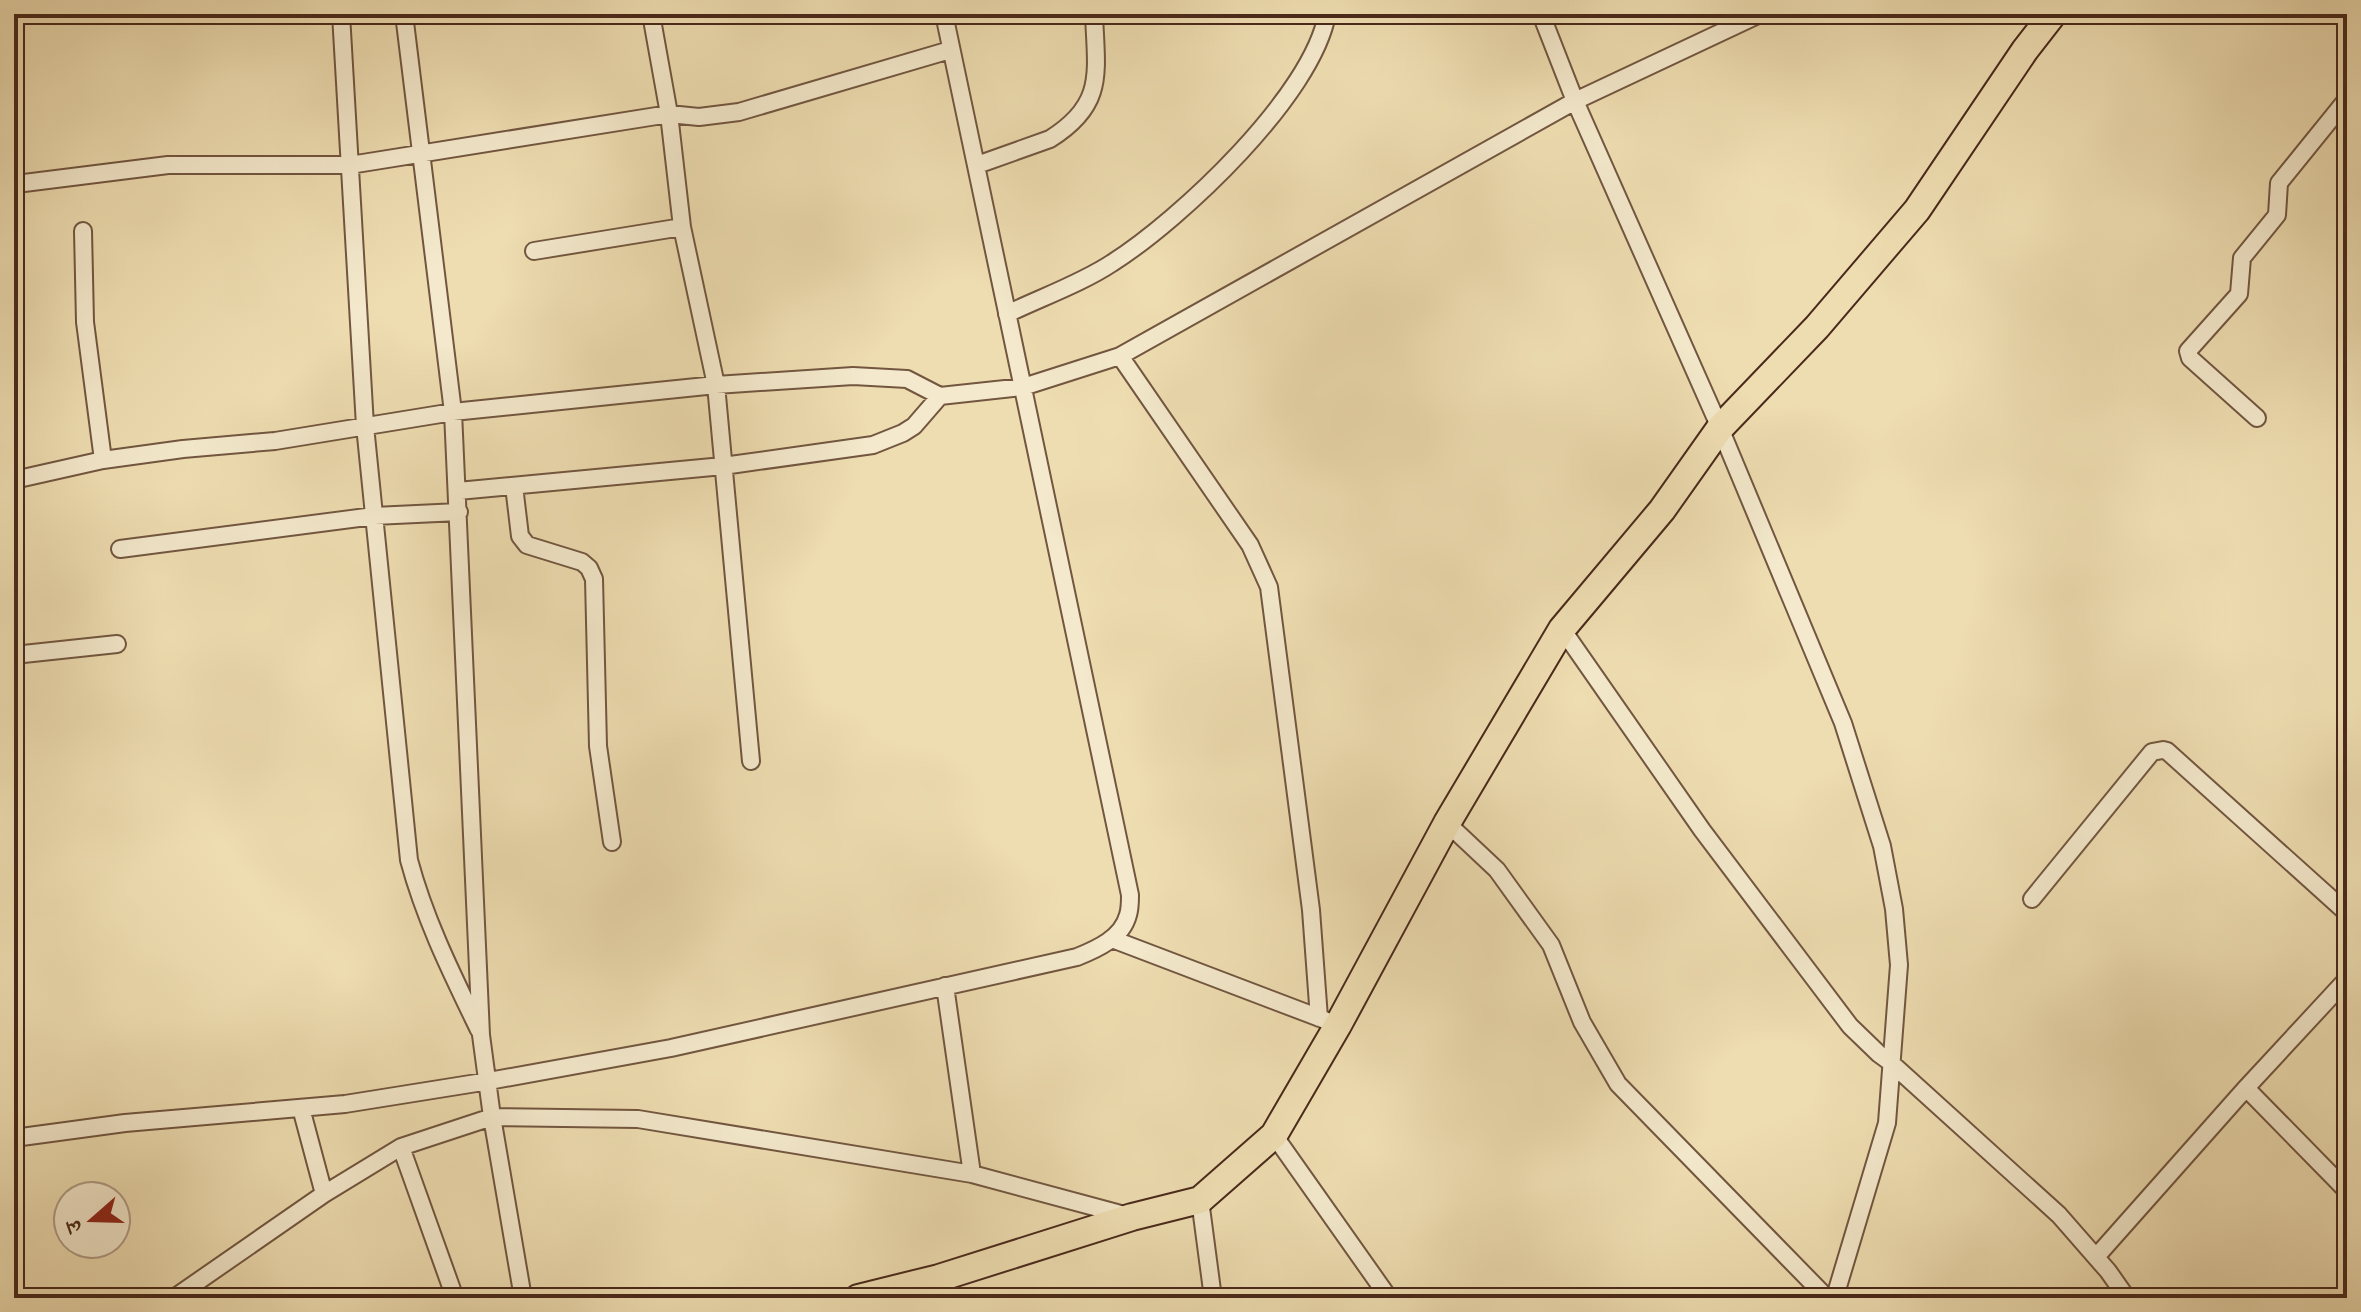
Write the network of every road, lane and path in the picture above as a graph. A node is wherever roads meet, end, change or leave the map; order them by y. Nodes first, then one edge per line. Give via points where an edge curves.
1 (341, 14) edge
2 (404, 14) edge
3 (651, 14) edge
4 (944, 14) edge
5 (1094, 14) edge
6 (1327, 14) edge
7 (1541, 14) edge
8 (1760, 14) edge
9 (2053, 14) edge
10 (950, 50) junction
11 (2347, 99) edge
12 (1575, 101) junction
13 (669, 114) junction
14 (421, 155) junction
15 (350, 165) junction
16 (977, 165) junction
17 (14, 182) edge
18 (682, 227) junction
19 (83, 231) dead end
20 (534, 251) dead end
21 (1007, 314) junction
22 (1120, 356) junction
23 (716, 385) junction
24 (1023, 387) junction
25 (940, 396) junction
26 (453, 412) junction
27 (2257, 418) dead end
28 (365, 426) junction
29 (1720, 428) junction
30 (103, 460) junction
31 (723, 466) junction
32 (14, 480) edge
33 (514, 486) junction
34 (458, 491) junction
35 (459, 512) junction
36 (374, 516) junction
37 (120, 549) dead end
38 (1562, 629) junction
39 (117, 644) dead end
40 (14, 655) edge
41 (751, 761) dead end
42 (1447, 823) junction
43 (612, 842) dead end
44 (2032, 899) dead end
45 (2347, 913) edge
46 (1112, 939) junction
47 (2347, 979) edge
48 (945, 986) junction
49 (1329, 1022) junction
50 (481, 1035) junction
51 (1890, 1062) junction
52 (489, 1081) junction
53 (2246, 1088) junction
54 (301, 1108) junction
55 (492, 1117) junction
56 (1274, 1135) junction
57 (14, 1138) edge
58 (401, 1147) junction
59 (972, 1174) junction
60 (2347, 1191) edge
61 (324, 1194) junction
62 (1200, 1200) junction
63 (1132, 1217) junction
64 (2096, 1257) junction
65 (941, 1288) edge
66 (174, 1298) edge
67 (455, 1298) edge
68 (523, 1298) edge
69 (858, 1298) edge
70 (1213, 1298) edge
71 (1389, 1298) edge
72 (1830, 1298) edge
73 (2127, 1298) edge

1 - 15 street
2 - 14 street
3 - 13 street
4 - 10 street
5 - 16 street via 1096,79 1080,114 1050,139
6 - 21 street via 1308,63 1287,97 1171,219 1110,265
7 - 12 street
8 - 12 street
9 - 29 main road via 1908,221
10 - 13 street via 739,112
10 - 16 street
11 - 27 street via 2279,183 2277,215 2242,258 2239,294 2188,351
12 - 22 street
12 - 29 street
13 - 14 street
13 - 18 street
14 - 15 street
14 - 26 street
15 - 17 street via 168,165
15 - 28 street
16 - 21 street
18 - 20 street
18 - 23 street
19 - 30 street via 85,322
21 - 24 street
22 - 24 street
22 - 49 street via 1250,545 1269,587
23 - 25 street via 853,376 907,379
23 - 26 street
23 - 31 street
24 - 25 street
24 - 46 street via 1130,895 1128,918
25 - 31 street via 914,426 873,445
26 - 28 street
26 - 34 street
28 - 30 street
28 - 36 street
29 - 38 main road via 1662,510
29 - 51 street via 1843,723 1882,846 1899,965
30 - 32 street
31 - 33 street
31 - 41 street
33 - 34 street
33 - 43 street via 522,540 582,562 594,579 598,746
34 - 35 street
35 - 36 street
35 - 50 street
36 - 37 street
36 - 50 street via 409,860 434,936
38 - 42 main road
38 - 51 street via 1702,830 1850,1026
39 - 40 street
42 - 49 main road
42 - 72 street via 1497,870 1551,945 1582,1022 1618,1084
44 - 45 street via 2152,752 2163,750
46 - 48 street via 1077,957
46 - 49 street
47 - 53 street
48 - 52 street via 671,1048
48 - 59 street
49 - 56 main road
50 - 52 street
51 - 64 street via 2059,1215
51 - 72 street via 1887,1123 1837,1290
52 - 54 street
52 - 55 street
53 - 60 street
53 - 64 street
54 - 57 street
54 - 61 street
55 - 58 street
55 - 59 street via 638,1119
55 - 68 street
56 - 62 main road
56 - 71 street
58 - 61 street
58 - 67 street
59 - 63 street
61 - 66 street
62 - 63 main road
62 - 70 street
63 - 65 main road
64 - 73 street
65 - 69 main road

